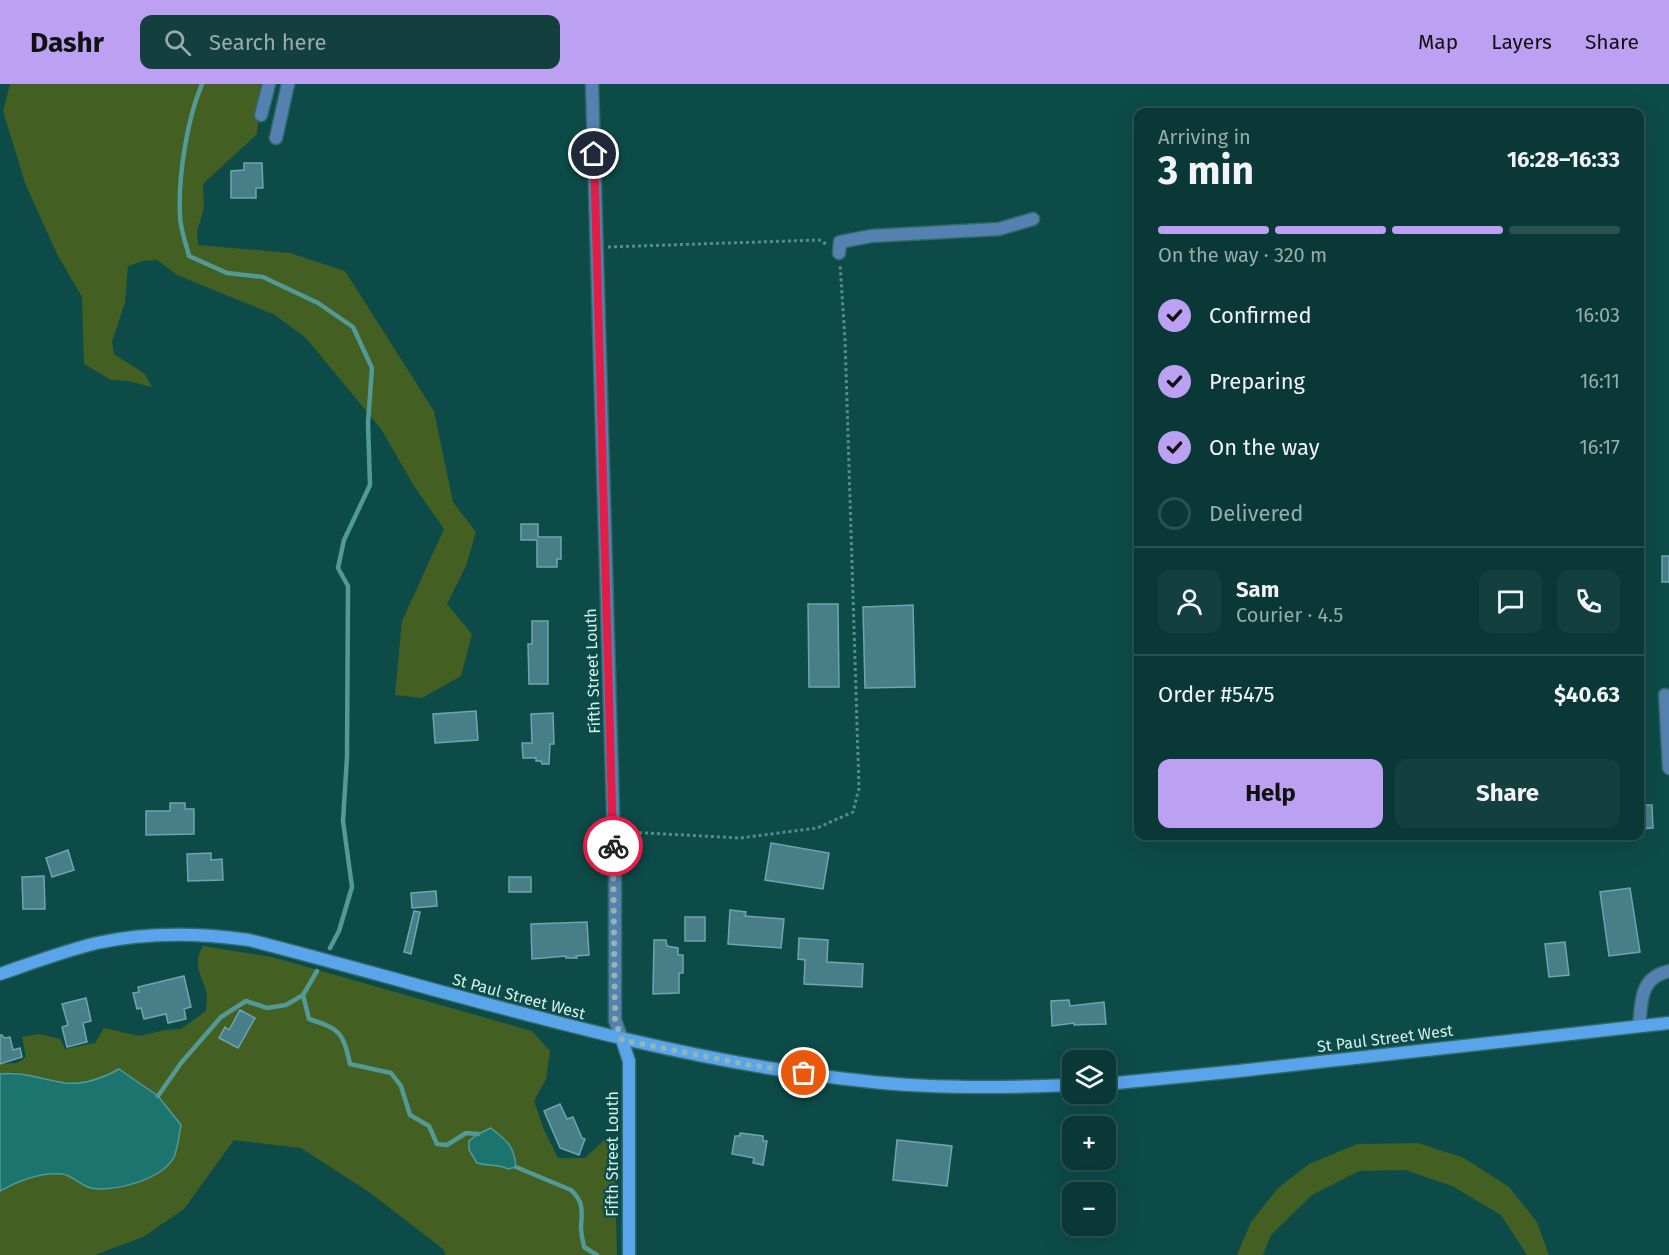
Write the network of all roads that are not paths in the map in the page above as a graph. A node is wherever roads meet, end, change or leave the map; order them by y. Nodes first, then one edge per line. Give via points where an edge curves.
1 (269, 84) edge
2 (288, 84) edge
3 (592, 84) edge
4 (261, 115) dead end
5 (276, 138) dead end
6 (1032, 219) dead end
7 (839, 253) road end
8 (1665, 695) dead end
9 (1669, 768) edge
10 (1669, 971) edge
11 (0, 974) edge
12 (1669, 1023) edge
13 (1639, 1026) junction
14 (622, 1040) junction
15 (1116, 1083) edge
16 (1062, 1085) edge
17 (629, 1255) edge

1 - 4 street
2 - 5 street
3 - 14 street, Fifth Street Louth via 615,1020
6 - 7 street via 999,229 871,236 840,242
8 - 9 street
10 - 13 street via 1658,974 1643,991
11 - 14 main road, St Paul Street West via 97,944 134,937 209,935 249,940
12 - 13 main road, St Paul Street West
13 - 15 main road, St Paul Street West
14 - 16 main road, St Paul Street West via 744,1064 863,1081 944,1087
14 - 17 main road, Fifth Street Louth via 629,1061

